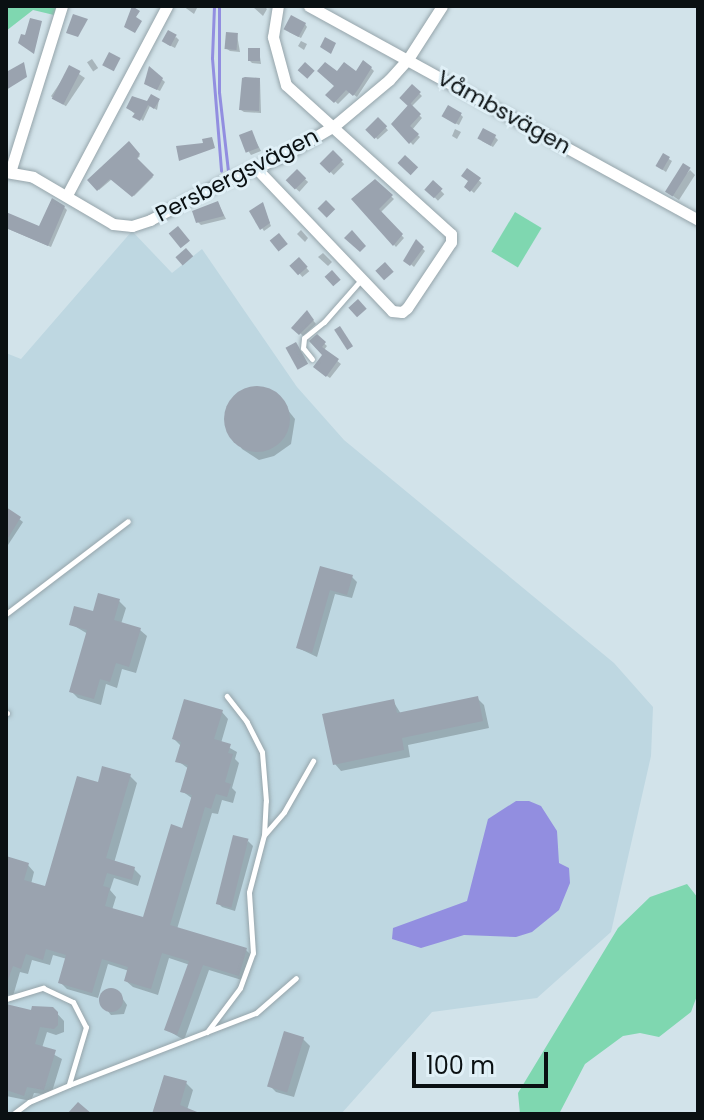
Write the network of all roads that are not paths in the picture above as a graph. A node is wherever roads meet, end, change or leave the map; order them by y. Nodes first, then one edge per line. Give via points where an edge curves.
1 (62, 6) edge
2 (167, 6) edge
3 (278, 6) edge
4 (309, 6) edge
5 (442, 6) edge
6 (408, 59) junction
7 (334, 126) junction
8 (256, 168) junction
9 (8, 172) edge
10 (67, 195) junction
11 (698, 220) edge
12 (361, 280) junction
13 (312, 359) dead end
14 (128, 521) dead end
15 (6, 614) edge
16 (227, 696) dead end
17 (313, 761) dead end
18 (264, 835) junction
19 (296, 978) dead end
20 (6, 999) edge
21 (207, 1032) junction
22 (69, 1085) junction
23 (13, 1114) edge

1 - 9 street
2 - 10 street
3 - 7 street via 273,37 283,78
4 - 6 street, Våmbsvägen
5 - 6 street, Persbergsvägen
6 - 7 street, Persbergsvägen
6 - 11 street, Våmbsvägen
7 - 8 street, Persbergsvägen
7 - 12 street via 451,234 451,242 407,308 397,313 386,307
8 - 10 street, Persbergsvägen via 132,226 113,224
8 - 12 street
9 - 10 street, Persbergsvägen via 33,177
12 - 13 lane via 304,338 303,348
14 - 15 lane
16 - 18 lane via 262,752
17 - 18 lane
18 - 21 lane via 249,892 253,953 240,988
19 - 21 lane via 256,1013
20 - 22 lane via 43,988 73,1002 86,1027
21 - 22 lane
22 - 23 lane

